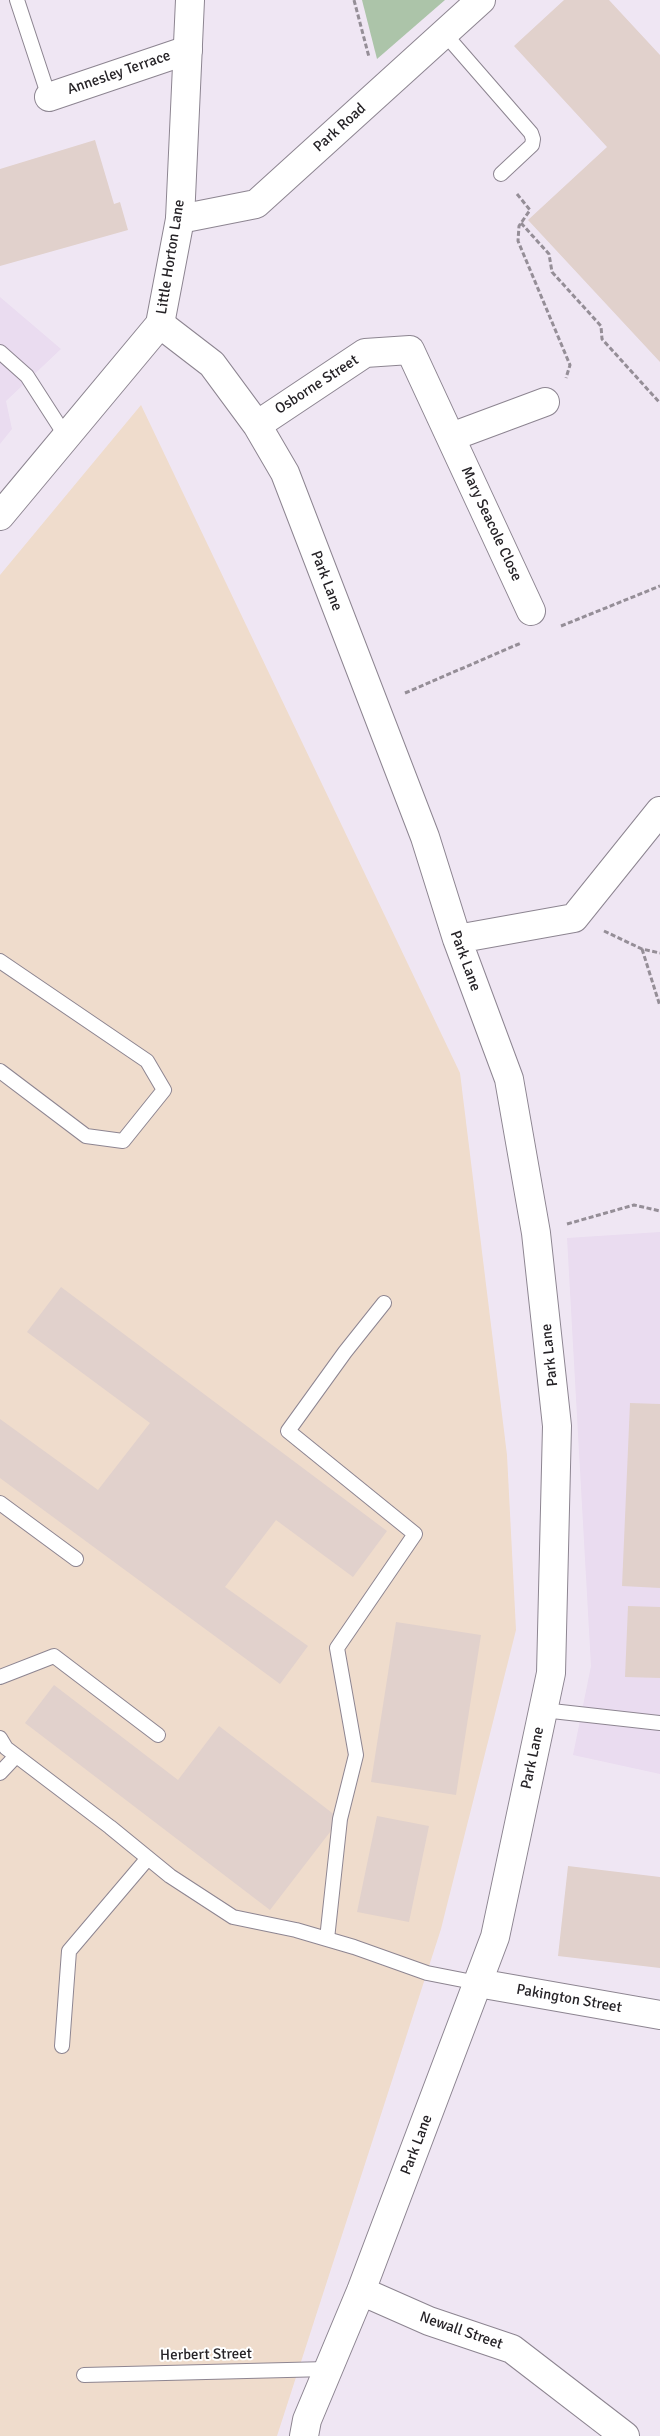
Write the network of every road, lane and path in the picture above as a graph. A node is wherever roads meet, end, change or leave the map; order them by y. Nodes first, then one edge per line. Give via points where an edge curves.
1 (190, 0) edge
2 (354, 0) edge
3 (481, 0) edge
4 (16, 1) edge
5 (444, 32) junction
6 (188, 50) junction
7 (379, 92) junction
8 (49, 97) joint
9 (501, 174) joint
10 (180, 219) junction
11 (522, 223) junction
12 (160, 324) junction
13 (410, 350) joint
14 (0, 352) edge
15 (545, 402) joint
16 (660, 403) edge
17 (257, 425) junction
18 (65, 435) junction
19 (451, 437) junction
20 (0, 516) edge
21 (660, 586) edge
22 (531, 611) dead end
23 (560, 626) dead end
24 (525, 642) dead end
25 (374, 706) junction
26 (660, 812) edge
27 (574, 918) junction
28 (457, 940) junction
29 (642, 948) junction
30 (660, 952) edge
31 (0, 961) edge
32 (660, 1006) edge
33 (0, 1071) edge
34 (660, 1211) edge
35 (536, 1233) junction
36 (384, 1303) dead end
37 (0, 1503) edge
38 (76, 1559) dead end
39 (0, 1678) edge
40 (543, 1710) junction
41 (660, 1723) edge
42 (158, 1735) dead end
43 (0, 1738) edge
44 (16, 1756) junction
45 (0, 1773) edge
46 (148, 1858) junction
47 (327, 1939) junction
48 (478, 1983) junction
49 (660, 2014) edge
50 (62, 2046) dead end
51 (361, 2291) junction
52 (328, 2369) junction
53 (84, 2375) dead end
54 (304, 2436) edge
55 (626, 2436) edge

1 - 6 street, Little Horton Lane
2 - 7 path
3 - 5 street, Park Road
4 - 8 lane
5 - 7 street, Park Road
5 - 9 lane via 531,133 532,145
6 - 8 street, Annesley Terrace
6 - 10 street, Little Horton Lane
7 - 10 street, Park Road via 256,204
9 - 11 path via 530,210
10 - 12 street, Little Horton Lane
11 - 15 path via 518,241 570,365 563,388
11 - 16 path via 549,254 552,272 601,326 602,340
12 - 17 street, Park Lane via 212,364
12 - 18 street, Little Horton Lane
13 - 17 street, Osborne Street via 365,353
13 - 19 street, Mary Seacole Close
14 - 18 lane via 27,376
15 - 19 street
17 - 25 street, Park Lane via 285,472
18 - 20 street, Little Horton Lane
19 - 22 street, Mary Seacole Close
21 - 23 path
24 - 25 path
25 - 28 street, Park Lane via 425,837
26 - 27 street
27 - 28 street
27 - 29 path
28 - 35 street, Park Lane via 509,1079
29 - 30 path
29 - 32 path
31 - 33 lane via 146,1061 164,1090 122,1141 86,1136
34 - 35 path via 634,1205
35 - 40 street, Park Lane via 557,1426 551,1673
36 - 47 lane via 288,1431 415,1534 337,1648 356,1755 340,1819
37 - 38 lane
39 - 42 lane via 54,1656
40 - 41 lane
40 - 48 street, Park Lane via 495,1937
43 - 44 lane
44 - 45 lane
44 - 46 lane
46 - 47 lane via 234,1917
46 - 50 lane via 69,1950
47 - 48 lane via 427,1973
48 - 49 street, Pakington Street
48 - 51 street, Park Lane
51 - 52 street, Park Lane
51 - 55 street, Newall Street via 429,2320 512,2348
52 - 53 lane, Herbert Street
52 - 54 street, Park Lane via 307,2420

